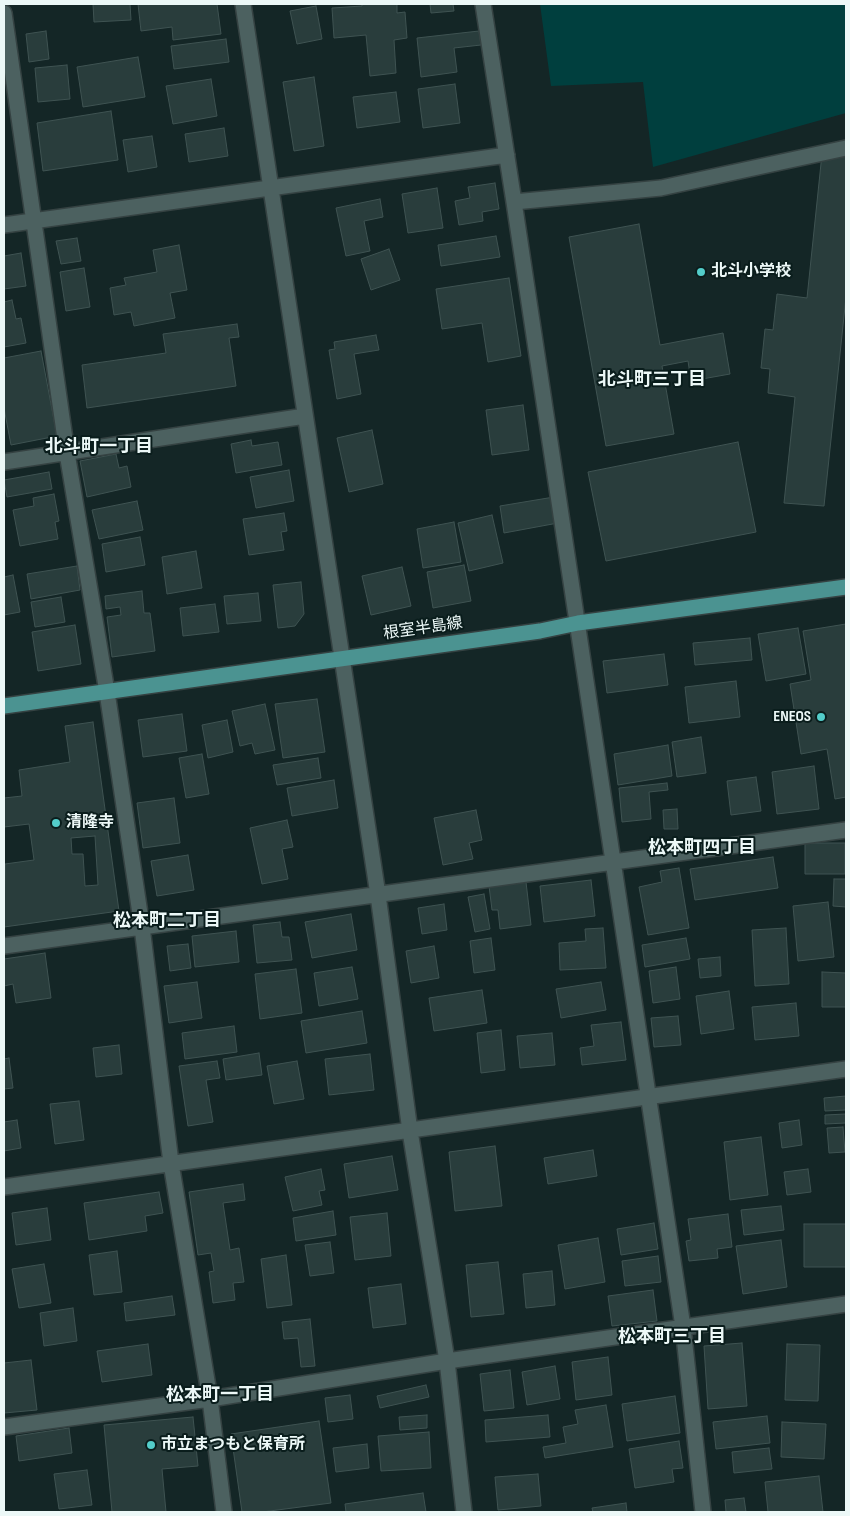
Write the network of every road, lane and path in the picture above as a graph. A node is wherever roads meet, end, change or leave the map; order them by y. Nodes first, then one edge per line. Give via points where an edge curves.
1 (243, 4) edge
2 (483, 4) edge
3 (4, 12) edge
4 (846, 148) edge
5 (507, 155) junction
6 (271, 187) junction
7 (514, 202) junction
8 (34, 221) junction
9 (4, 226) edge
10 (305, 416) junction
11 (67, 453) junction
12 (4, 462) edge
13 (846, 588) edge
14 (578, 623) junction
15 (340, 659) junction
16 (107, 692) junction
17 (4, 706) edge
18 (846, 830) edge
19 (613, 862) junction
20 (378, 895) junction
21 (142, 927) junction
22 (4, 946) edge
23 (846, 1069) edge
24 (647, 1096) junction
25 (410, 1131) junction
26 (171, 1163) junction
27 (4, 1187) edge
28 (846, 1304) edge
29 (683, 1327) junction
30 (447, 1361) junction
31 (210, 1399) junction
32 (4, 1427) edge
33 (224, 1512) edge
34 (464, 1512) edge
35 (703, 1512) edge

1 - 6 street
2 - 5 street
3 - 8 street
4 - 7 street via 662,188
5 - 6 street
5 - 7 street
6 - 8 street
6 - 10 street
7 - 14 street
8 - 9 street
8 - 11 street
10 - 11 street
10 - 15 street
11 - 12 street
11 - 16 street
13 - 14 main road, 根室半島線
14 - 15 main road, 根室半島線
14 - 19 street
15 - 16 main road, 根室半島線
15 - 20 street
16 - 17 main road, 根室半島線
16 - 21 street
18 - 19 street
19 - 20 street
19 - 24 street
20 - 21 street
20 - 25 street
21 - 22 street
21 - 26 street
23 - 24 street
24 - 25 street
24 - 29 street
25 - 26 street
25 - 30 street
26 - 27 street
26 - 31 street
28 - 29 street
29 - 30 street
29 - 35 street
30 - 31 street
30 - 34 street
31 - 32 street
31 - 33 street

